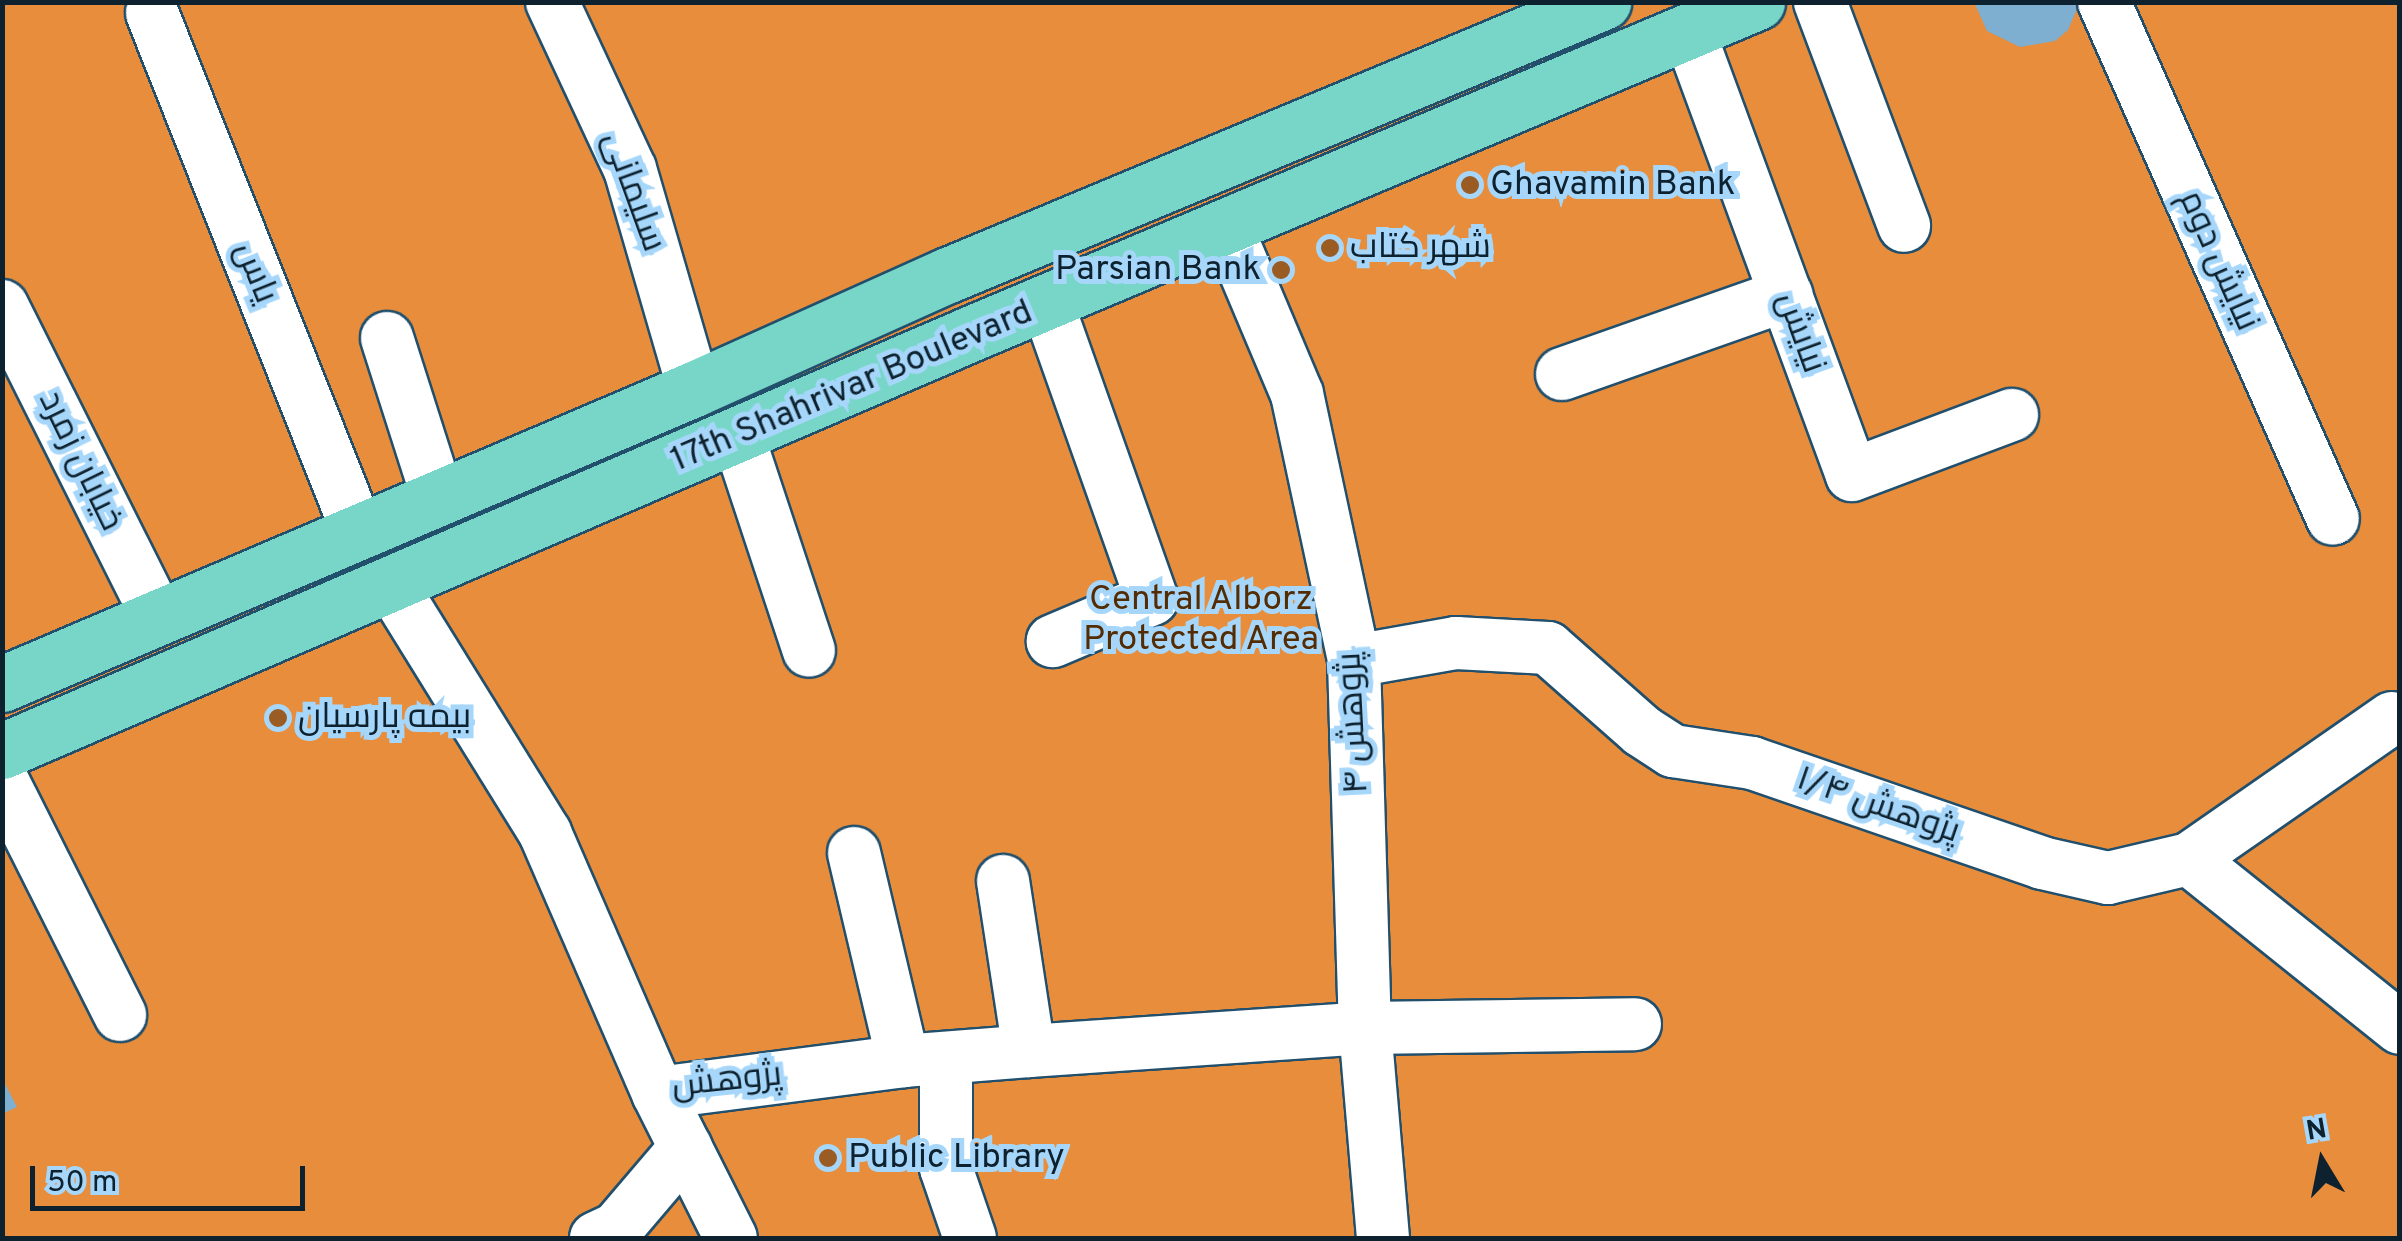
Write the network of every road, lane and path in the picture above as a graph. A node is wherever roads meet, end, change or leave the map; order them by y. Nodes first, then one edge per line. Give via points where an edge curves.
1 (552, 2) edge
2 (1603, 2) edge
3 (1757, 2) edge
4 (1820, 2) edge
5 (2104, 2) edge
6 (152, 13) dead end
7 (1689, 32) junction
8 (1226, 226) junction
9 (1904, 226) dead end
10 (948, 275) junction
11 (1786, 296) junction
12 (1046, 303) junction
13 (2, 306) edge
14 (972, 333) junction
15 (386, 338) dead end
16 (1562, 374) dead end
17 (694, 388) junction
18 (2012, 415) dead end
19 (738, 436) junction
20 (438, 498) junction
21 (2333, 519) dead end
22 (358, 532) junction
23 (392, 586) junction
24 (156, 616) junction
25 (1052, 640) dead end
26 (809, 650) dead end
27 (1354, 661) junction
28 (2, 684) edge
29 (2392, 718) dead end
30 (2, 751) edge
31 (2, 780) edge
32 (854, 854) dead end
33 (2189, 859) junction
34 (1003, 881) dead end
35 (120, 1015) dead end
36 (1635, 1024) dead end
37 (1365, 1028) junction
38 (2400, 1028) edge
39 (1029, 1051) junction
40 (925, 1060) junction
41 (658, 1092) junction
42 (686, 1147) junction
43 (596, 1238) edge
44 (731, 1238) edge
45 (970, 1238) edge
46 (1383, 1238) edge

1 - 17 street, سلیمانی via 630,169
2 - 10 main road, 17th Shahrivar Boulevard
3 - 7 main road, 17th Shahrivar Boulevard
4 - 9 street
5 - 21 street, نیایش دوم
6 - 22 street, یاس
7 - 8 main road, 17th Shahrivar Boulevard
7 - 11 street, نیایش
8 - 12 main road, 17th Shahrivar Boulevard
8 - 27 street, پژوهش ۴ via 1297,394
10 - 14 main road
10 - 17 main road, 17th Shahrivar Boulevard
11 - 16 street
11 - 18 street, نیایش via 1852,475
12 - 14 main road, 17th Shahrivar Boulevard
12 - 25 street via 1152,600
13 - 24 street, خیابان زمرد
14 - 19 main road, 17th Shahrivar Boulevard
15 - 20 street
17 - 20 main road, 17th Shahrivar Boulevard
19 - 23 main road, 17th Shahrivar Boulevard
19 - 26 street
20 - 22 main road, 17th Shahrivar Boulevard
22 - 24 main road, 17th Shahrivar Boulevard
23 - 30 main road, 17th Shahrivar Boulevard
23 - 41 street, پژوهش via 545,833
24 - 28 main road, 17th Shahrivar Boulevard
27 - 33 street, پژوهش ۱/۴ via 1456,643 1548,648 1673,750 1752,763 2042,863 2108,878
27 - 37 street, پژوهش ۴
29 - 33 street, پژوهش ۱/۴
31 - 35 street
32 - 40 street
33 - 38 street
34 - 39 street
36 - 37 street, پژوهش
37 - 39 street, پژوهش
37 - 46 street, پژوهش ۴
39 - 40 street, پژوهش
40 - 41 street, پژوهش
40 - 45 street via 946,1168
41 - 42 street
42 - 43 street via 617,1228
42 - 44 street

